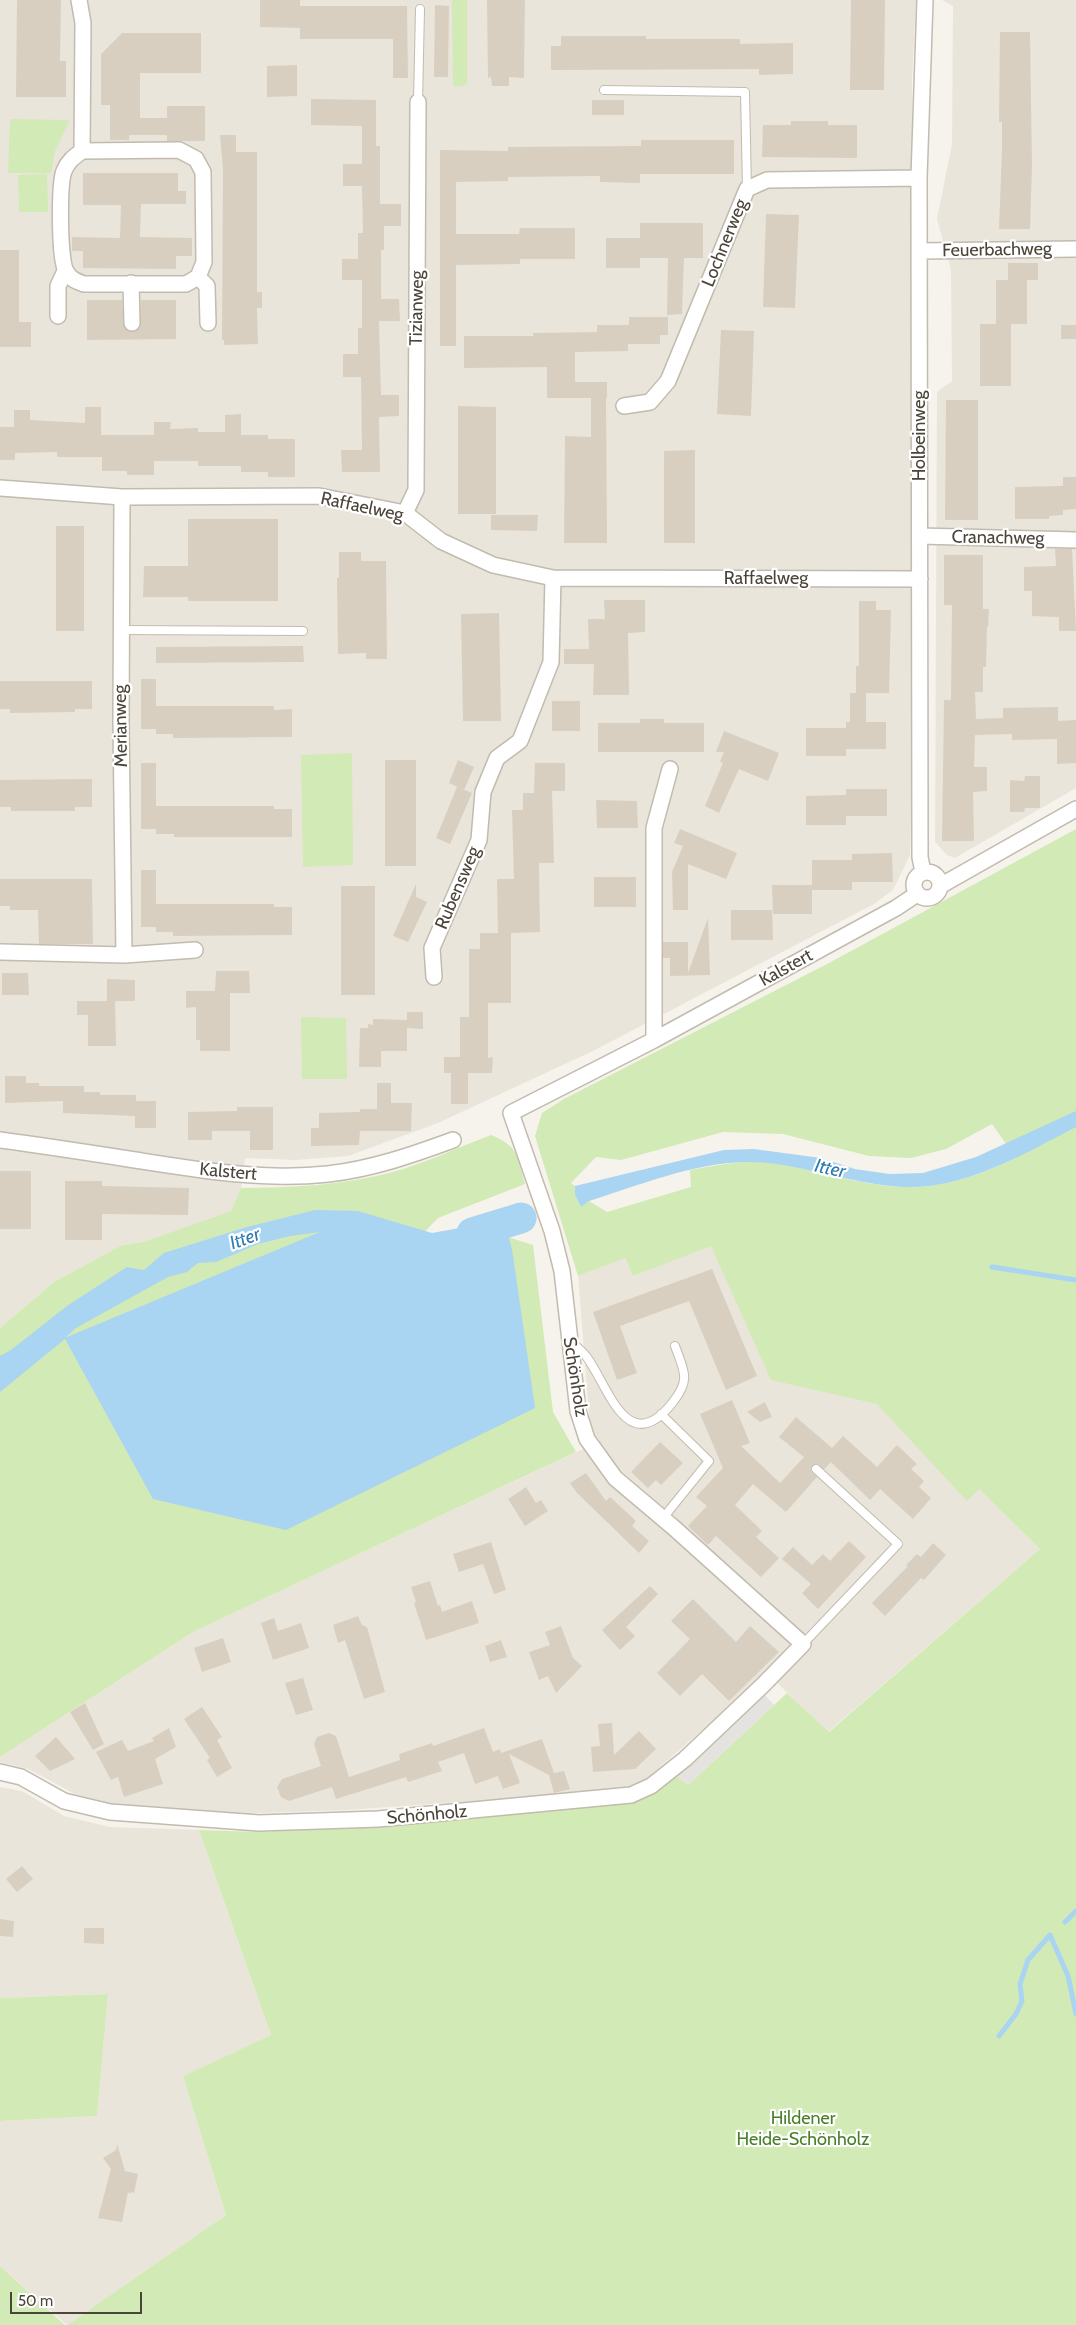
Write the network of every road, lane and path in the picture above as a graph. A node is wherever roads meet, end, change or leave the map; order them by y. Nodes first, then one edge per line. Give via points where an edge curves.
1 (79, 0) edge
2 (925, 0) edge
3 (420, 9) dead end
4 (604, 90) dead end
5 (418, 102) joint
6 (82, 151) junction
7 (919, 178) junction
8 (747, 189) junction
9 (1076, 249) edge
10 (919, 251) junction
11 (65, 271) junction
12 (198, 277) junction
13 (132, 284) junction
14 (58, 316) dead end
15 (132, 323) dead end
16 (208, 323) dead end
17 (624, 406) dead end
18 (0, 488) edge
19 (122, 497) junction
20 (405, 513) junction
21 (920, 536) junction
22 (1076, 540) edge
23 (553, 578) junction
24 (920, 578) junction
25 (121, 630) junction
26 (303, 631) dead end
27 (670, 769) dead end
28 (1076, 809) edge
29 (923, 872) junction
30 (940, 886) junction
31 (917, 894) junction
32 (195, 950) dead end
33 (1, 952) edge
34 (124, 955) junction
35 (434, 977) dead end
36 (654, 1040) junction
37 (511, 1113) joint
38 (0, 1140) edge
39 (453, 1140) dead end
40 (568, 1338) junction
41 (675, 1346) dead end
42 (661, 1414) junction
43 (816, 1469) dead end
44 (663, 1518) junction
45 (803, 1644) junction
46 (0, 1772) edge

1 - 6 street via 83,22
2 - 7 street, Holbeinweg
3 - 5 lane
4 - 8 lane via 745,92
5 - 20 street, Tizianweg via 416,490
6 - 11 street via 70,160 61,183 61,258
6 - 12 street via 178,150 196,159 204,172 204,262
7 - 8 street, Lochnerweg via 767,180
7 - 10 street, Holbeinweg
8 - 17 street, Lochnerweg via 668,380 650,402
9 - 10 street, Feuerbachweg
10 - 21 street, Holbeinweg
11 - 13 street via 72,280 84,284
11 - 14 street via 58,286
12 - 13 street via 186,284
12 - 16 street via 207,286
13 - 15 street
18 - 19 street, Raffaelweg
19 - 20 street, Raffaelweg via 319,496
19 - 25 street, Merianweg
20 - 23 street, Raffaelweg via 437,539 493,565
21 - 22 street, Cranachweg
21 - 24 street, Holbeinweg
23 - 24 street, Raffaelweg
23 - 35 street, Rubensweg via 551,662 520,741 497,758 483,792 479,840 432,948
24 - 29 street, Holbeinweg via 920,857
25 - 26 lane
25 - 34 street, Merianweg
27 - 36 street via 654,828
28 - 30 street, Kalstert
29 - 30 street via 932,872
29 - 31 street via 916,877
30 - 31 street, Kalstert via 938,893 931,898
31 - 36 street, Kalstert
32 - 34 street
33 - 34 street
36 - 37 street, Kalstert
37 - 40 street, Schönholz via 552,1231 562,1271
38 - 39 street, Kalstert via 202,1171 265,1176 329,1174 374,1166
40 - 42 lane via 586,1355 621,1415 629,1421 644,1422
40 - 44 street, Schönholz via 578,1411 587,1439 615,1478
41 - 42 lane via 685,1382
42 - 44 lane via 709,1461
43 - 45 lane, Schönholz via 898,1544
44 - 45 street, Schönholz
45 - 46 street, Schönholz via 685,1759 651,1786 631,1795 378,1819 259,1823 110,1812 64,1801 21,1777

